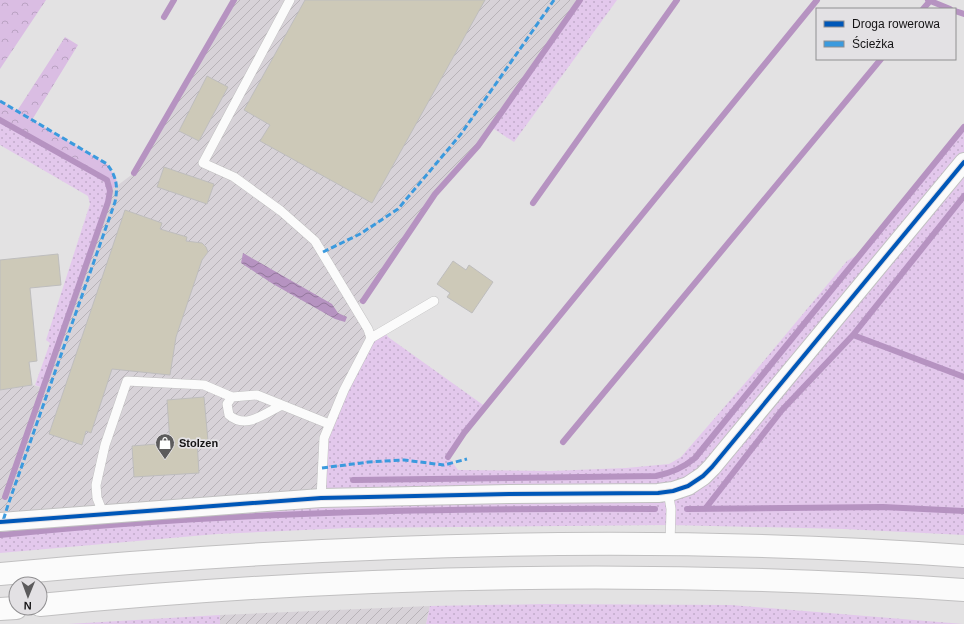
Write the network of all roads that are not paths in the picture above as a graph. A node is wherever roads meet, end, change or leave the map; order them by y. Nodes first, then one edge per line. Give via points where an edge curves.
1 (290, 0) edge
2 (964, 162) edge
3 (434, 301) dead end
4 (371, 338) junction
5 (232, 397) junction
6 (282, 405) junction
7 (329, 424) junction
8 (668, 491) junction
9 (321, 498) junction
10 (103, 513) junction
11 (0, 522) edge
12 (670, 545) junction
13 (964, 556) edge
14 (0, 574) edge
15 (964, 590) edge
16 (48, 605) edge

1 - 4 lane via 203,163 234,177 281,211 315,241
2 - 8 street via 712,466 688,486
3 - 4 lane
4 - 7 lane
5 - 6 lane via 257,395
5 - 6 lane via 227,404 229,415 240,421 249,422 257,419
5 - 10 lane via 204,385 127,381 105,445 96,485 97,498
6 - 7 lane
7 - 9 lane via 322,453
8 - 9 street via 636,494
8 - 12 lane via 671,509
9 - 10 street
10 - 11 street
12 - 13 highway
12 - 14 highway via 365,548 238,555
15 - 16 highway via 768,580 508,579 367,582 238,589

